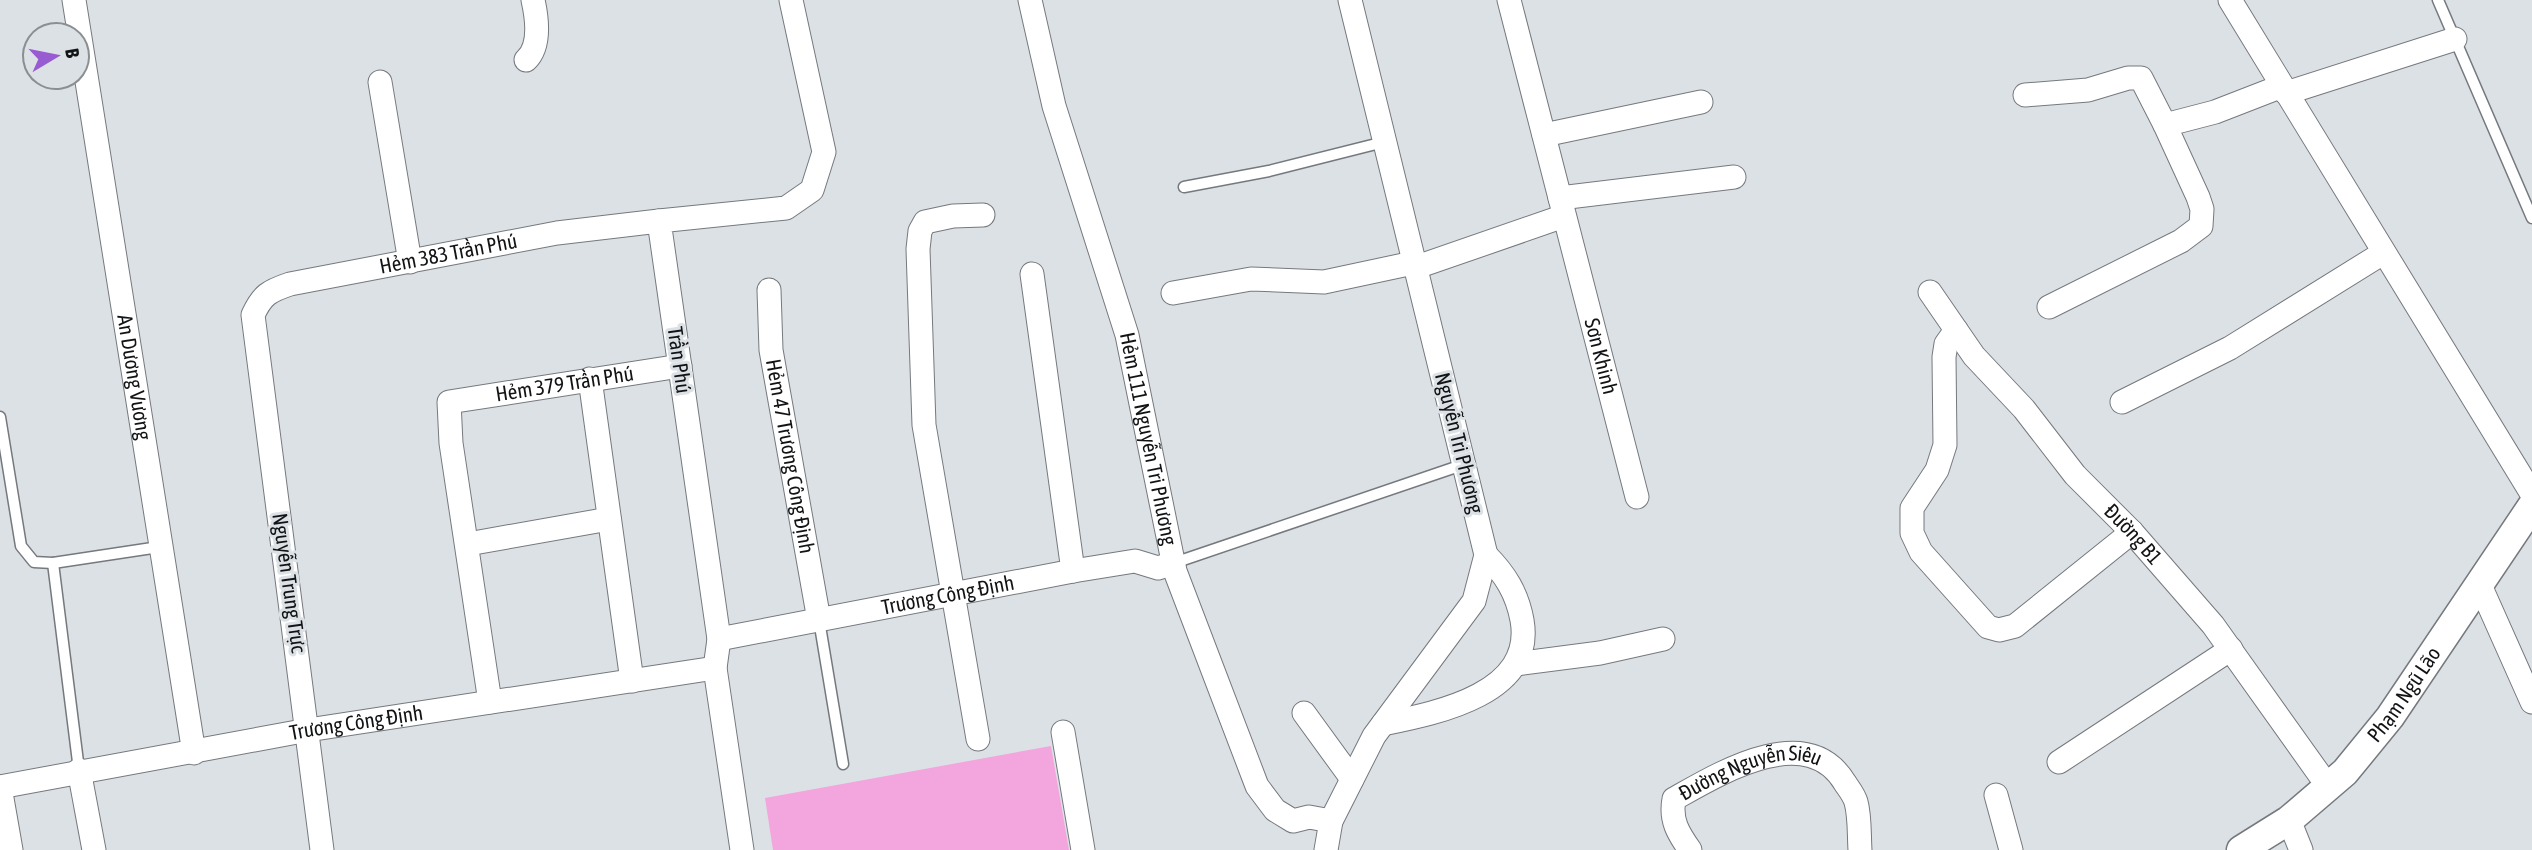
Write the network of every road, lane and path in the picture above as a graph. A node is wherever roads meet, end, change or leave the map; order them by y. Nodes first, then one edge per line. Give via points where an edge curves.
1 (74, 0) edge
2 (533, 0) edge
3 (791, 0) edge
4 (1030, 0) edge
5 (1350, 0) edge
6 (1509, 0) edge
7 (2230, 0) edge
8 (2438, 0) edge
9 (2455, 39) junction
10 (526, 60) dead end
11 (380, 82) dead end
12 (2284, 89) junction
13 (2025, 95) dead end
14 (1702, 102) dead end
15 (2165, 125) junction
16 (1544, 135) junction
17 (1384, 142) junction
18 (1734, 177) dead end
19 (1184, 187) dead end
20 (1562, 207) junction
21 (983, 215) dead end
22 (2532, 218) edge
23 (660, 221) junction
24 (2383, 253) junction
25 (410, 262) junction
26 (1414, 265) junction
27 (1032, 274) dead end
28 (769, 290) dead end
29 (1930, 292) dead end
30 (1173, 293) dead end
31 (2049, 307) dead end
32 (253, 316) joint
33 (1956, 330) junction
34 (680, 366) junction
35 (590, 379) junction
36 (2122, 402) dead end
37 (0, 417) edge
38 (1465, 464) junction
39 (2532, 494) edge
40 (1637, 497) dead end
41 (2532, 506) edge
42 (609, 519) junction
43 (2132, 532) junction
44 (468, 544) junction
45 (159, 547) junction
46 (1486, 555) junction
47 (54, 563) junction
48 (1174, 563) junction
49 (1073, 571) junction
50 (2479, 583) junction
51 (952, 595) junction
52 (819, 620) junction
53 (719, 639) junction
54 (1663, 639) dead end
55 (2231, 649) junction
56 (1516, 664) junction
57 (715, 668) junction
58 (632, 681) junction
59 (490, 702) junction
60 (2532, 702) edge
61 (1304, 713) dead end
62 (1383, 724) junction
63 (308, 730) junction
64 (1063, 732) dead end
65 (978, 739) dead end
66 (194, 753) junction
67 (2059, 762) dead end
68 (843, 764) dead end
69 (79, 770) junction
70 (1352, 779) junction
71 (2327, 785) junction
72 (0, 787) edge
73 (1996, 795) dead end
74 (2290, 820) junction
75 (1331, 821) junction
76 (11, 850) edge
77 (94, 850) edge
78 (323, 850) edge
79 (742, 850) edge
80 (1083, 850) edge
81 (1326, 850) edge
82 (1690, 850) edge
83 (1860, 850) edge
84 (2011, 850) edge
85 (2241, 850) edge
86 (2301, 850) edge

1 - 45 street, An Dương Vương
2 - 10 street via 534,53
3 - 23 street via 824,152 812,190 786,208
4 - 48 street, Hẻm 111 Nguyễn Tri Phương via 1054,106 1127,335
5 - 17 street, Nguyễn Tri Phương
6 - 16 street, Sơn Khinh
7 - 12 street
8 - 9 lane
9 - 12 street
9 - 22 lane
11 - 25 street
12 - 15 street
12 - 24 street
13 - 15 street via 2088,90 2141,78
14 - 16 street
15 - 31 street via 2198,197 2201,226 2181,241
16 - 20 street, Sơn Khinh
17 - 19 lane
17 - 26 street, Nguyễn Tri Phương
18 - 20 street
20 - 26 street
20 - 40 street, Sơn Khinh
21 - 51 street via 925,222 918,249 924,425
23 - 25 street, Hẻm 383 Trần Phú via 557,233
23 - 34 street, Trần Phú
24 - 36 street via 2230,348
24 - 39 street
25 - 32 street, Hẻm 383 Trần Phú via 267,291
26 - 30 street via 1324,282 1251,279
26 - 38 street, Nguyễn Tri Phương
27 - 49 street
28 - 52 street, Hẻm 47 Trương Công Định via 771,350
29 - 33 street, Đường B1
32 - 63 street, Nguyễn Trung Trực
33 - 43 street, Đường B1 via 2075,475
33 - 43 street via 1944,357 1945,445 1910,520 1921,552 1940,575 1988,627 1999,630 2015,626
34 - 35 street, Hẻm 379 Trần Phú
34 - 53 street, Trần Phú
35 - 42 street
35 - 44 street, Hẻm 379 Trần Phú via 449,402
37 - 47 lane via 21,546 34,562
38 - 46 street, Nguyễn Tri Phương
38 - 48 lane
41 - 50 street, Phạm Ngũ Lão
42 - 44 street
42 - 58 street
43 - 55 street, Đường B1
44 - 59 street
45 - 47 lane
45 - 66 street, An Dương Vương
46 - 56 street via 1505,574 1521,612 1525,634
46 - 62 street, Nguyễn Tri Phương via 1474,601
47 - 69 lane
48 - 49 street, Trương Công Định via 1158,568 1135,561
48 - 75 street, Hẻm 111 Nguyễn Tri Phương via 1258,786 1275,810 1293,821 1309,817
49 - 51 street, Trương Công Định
50 - 60 street
50 - 71 street, Phạm Ngũ Lão via 2390,718 2345,772
51 - 52 street, Trương Công Định
51 - 65 street
52 - 53 street, Trương Công Định
52 - 68 lane
53 - 57 street, Trần Phú
54 - 56 street
55 - 67 street
55 - 71 street, Đường B1
56 - 62 street via 1475,697
57 - 58 street, Trương Công Định
57 - 79 street, Trần Phú
58 - 59 street, Trương Công Định
59 - 63 street, Trương Công Định
61 - 70 street
62 - 70 street, Nguyễn Tri Phương
63 - 66 street, Trương Công Định
63 - 78 street, Nguyễn Trung Trực
64 - 80 street
66 - 69 street, Trương Công Định
69 - 72 street, Trương Công Định
69 - 77 street
70 - 75 street, Nguyễn Tri Phương
71 - 74 street, Phạm Ngũ Lão
72 - 76 street
73 - 84 street
74 - 85 street, Phạm Ngũ Lão
74 - 86 street
75 - 81 street, Nguyễn Tri Phương
82 - 83 street, Đường Nguyễn Siêu via 1677,832 1674,799 1726,769 1765,757 1796,754 1817,756 1836,768 1856,801

